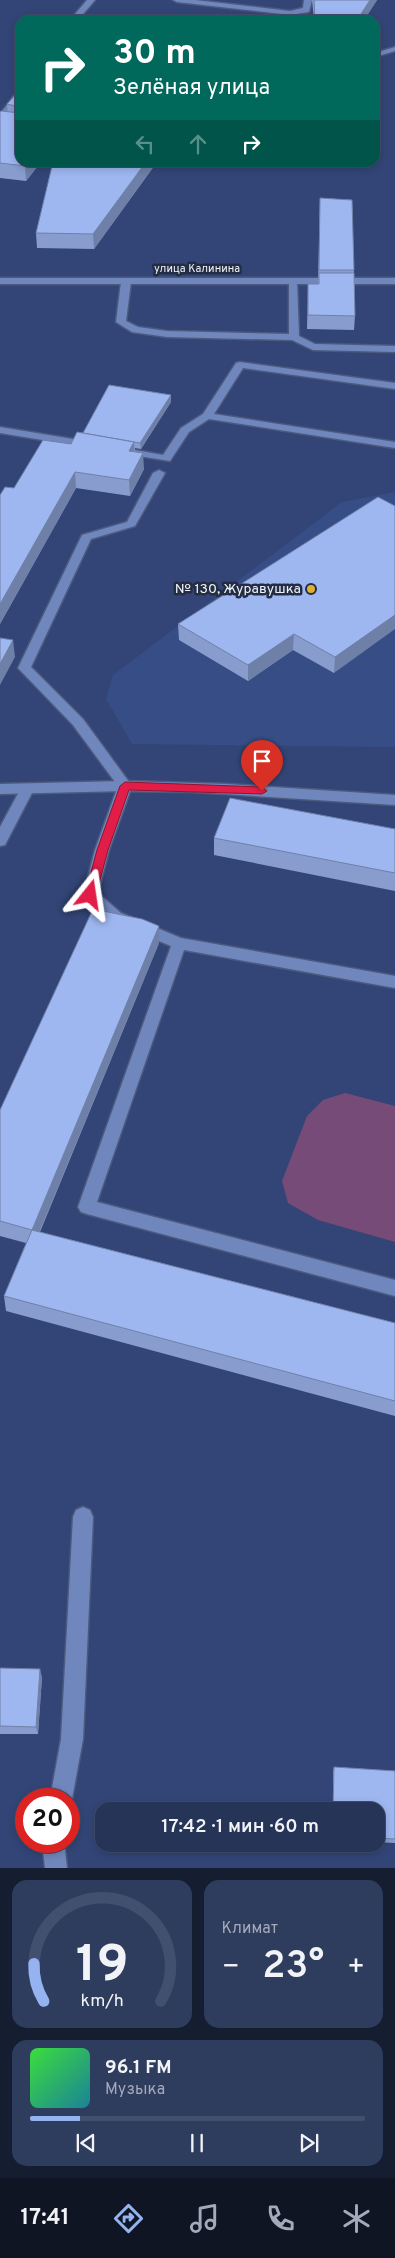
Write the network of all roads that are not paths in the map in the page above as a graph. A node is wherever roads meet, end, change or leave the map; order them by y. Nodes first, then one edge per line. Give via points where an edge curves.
1 (91, 0) edge
2 (177, 0) edge
3 (308, 0) edge
4 (78, 15) edge
5 (395, 50) edge
6 (380, 54) edge
7 (15, 100) edge
8 (0, 102) edge
9 (12, 104) junction
10 (2, 121) edge
11 (395, 281) edge
12 (0, 282) edge
13 (126, 282) junction
14 (294, 282) junction
15 (294, 337) junction
16 (395, 349) edge
17 (395, 386) edge
18 (207, 416) junction
19 (0, 430) edge
20 (395, 445) edge
21 (98, 447) edge
22 (118, 450) edge
23 (166, 459) junction
24 (125, 786) junction
25 (0, 789) edge
26 (26, 791) junction
27 (395, 800) edge
28 (0, 841) edge
29 (179, 942) junction
30 (395, 982) edge
31 (395, 1288) edge
32 (82, 1517) dead end
33 (63, 1788) edge
34 (54, 1853) edge
35 (56, 1868) edge

1 - 4 street
2 - 3 street via 290,13 306,10
5 - 6 street
7 - 9 street
8 - 9 street
9 - 10 street
11 - 14 street, улица Калинина
12 - 13 street, улица Калинина
13 - 14 street, улица Калинина
13 - 15 street via 121,322 135,330 167,334
14 - 15 street
15 - 16 street via 313,347
17 - 18 street via 240,365
18 - 20 street
18 - 23 street via 185,430
19 - 21 street
22 - 23 street
23 - 24 street via 130,524 86,537 24,668 78,722
24 - 26 street
24 - 27 street via 299,792
24 - 29 street via 90,895 116,917
25 - 26 street
26 - 28 street
29 - 30 street
29 - 31 street via 87,1207
32 - 33 street via 72,1739
34 - 35 street

